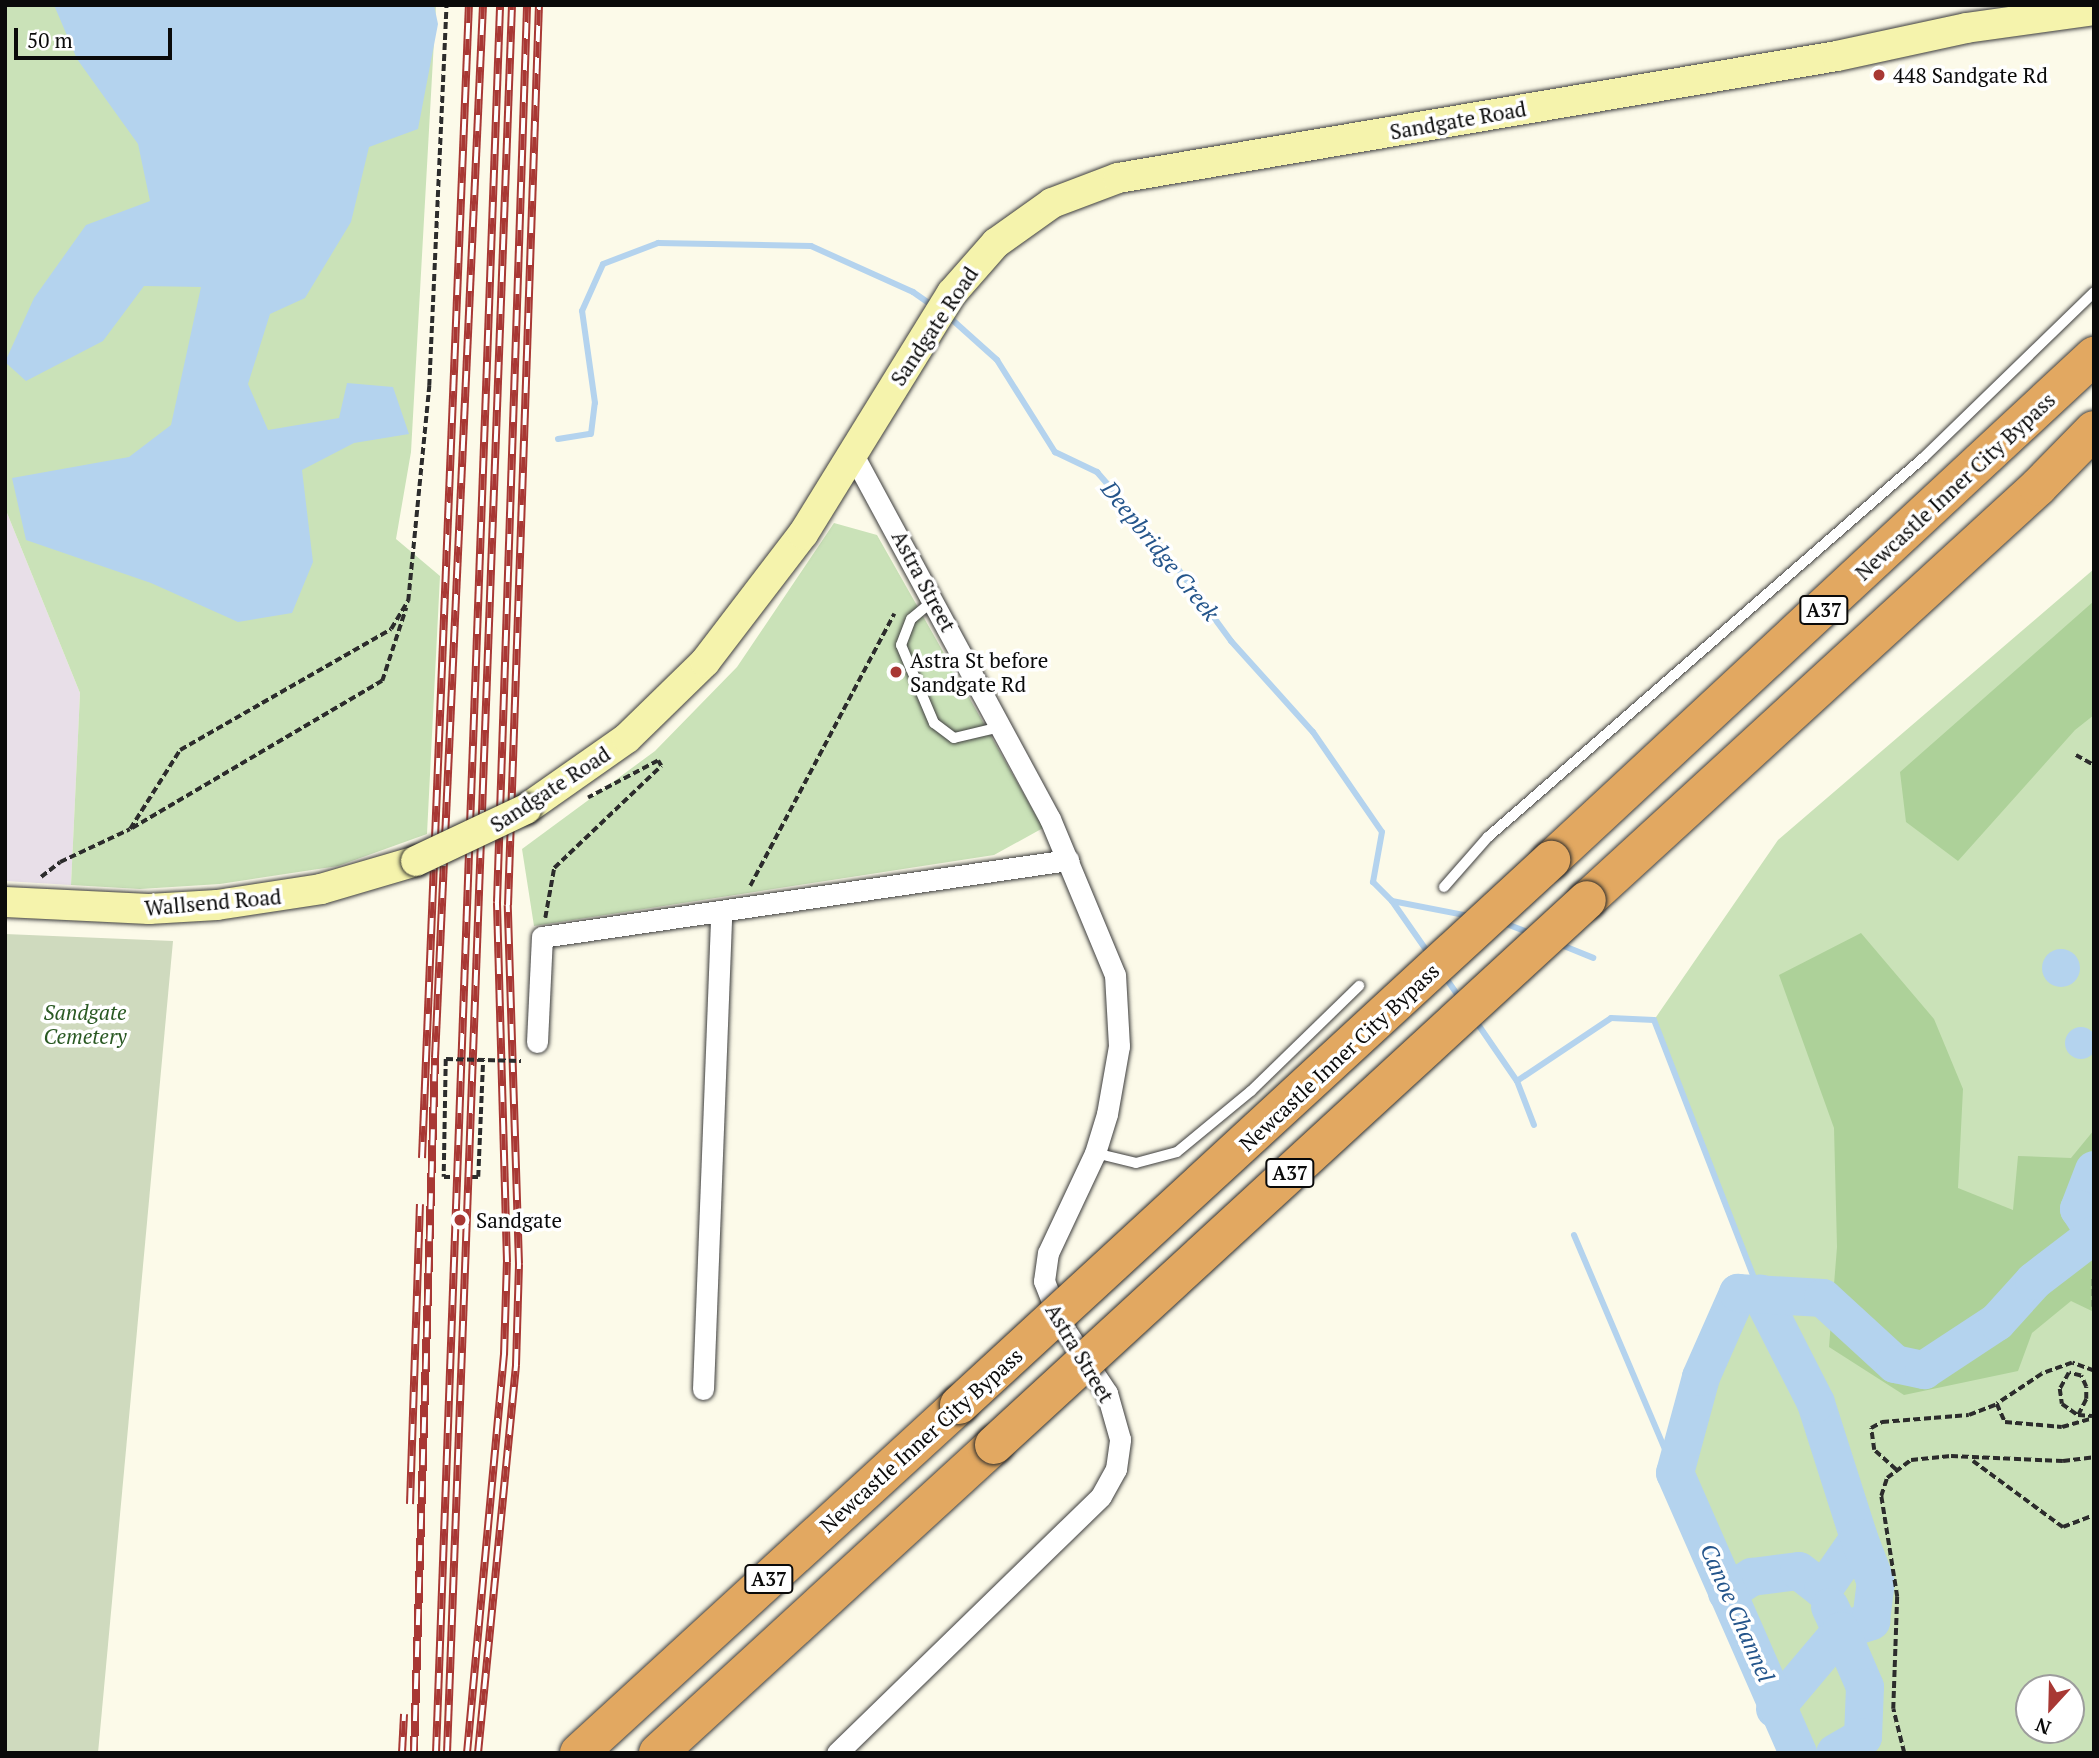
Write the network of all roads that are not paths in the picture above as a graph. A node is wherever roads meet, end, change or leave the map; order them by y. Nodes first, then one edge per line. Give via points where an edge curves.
1 (2094, 10) edge
2 (2094, 25) edge
3 (1837, 56) junction
4 (2094, 292) edge
5 (2094, 356) edge
6 (2094, 430) edge
7 (2094, 446) edge
8 (853, 454) junction
9 (2038, 487) junction
10 (934, 599) junction
11 (1000, 727) junction
12 (1068, 860) junction
13 (416, 861) joint
14 (1444, 887) dead end
15 (7, 902) edge
16 (730, 910) junction
17 (1359, 986) dead end
18 (537, 1042) dead end
19 (1095, 1153) junction
20 (703, 1389) dead end
21 (579, 1753) edge
22 (658, 1753) edge
23 (837, 1753) edge

1 - 3 main road, Sandgate Road via 1966,28
2 - 3 main road, Sandgate Road
3 - 8 main road, Sandgate Road via 1118,178 1052,203 1022,222 971,268 927,330
4 - 14 lane via 1923,458 1488,837
5 - 21 highway, Newcastle Inner City Bypass / A37, bridge
6 - 9 highway, A37
7 - 9 highway
8 - 10 street, Astra Street
8 - 13 main road, Sandgate Road, bridge via 803,534 705,662 627,738 526,809
9 - 22 highway, A37, bridge
10 - 11 street, Astra Street
10 - 11 lane via 911,620 901,645 934,723 954,738
11 - 12 street, Astra Street
12 - 16 street
12 - 19 street, Astra Street via 1115,975 1119,1010 1114,1079
13 - 15 main road, Wallsend Road via 321,889 217,905 149,909
16 - 18 street via 542,937
16 - 20 street
17 - 19 lane via 1251,1091 1177,1152 1136,1163
19 - 23 street, Astra Street via 1048,1254 1044,1281 1052,1308 1114,1409 1120,1439 1116,1469 1090,1507

